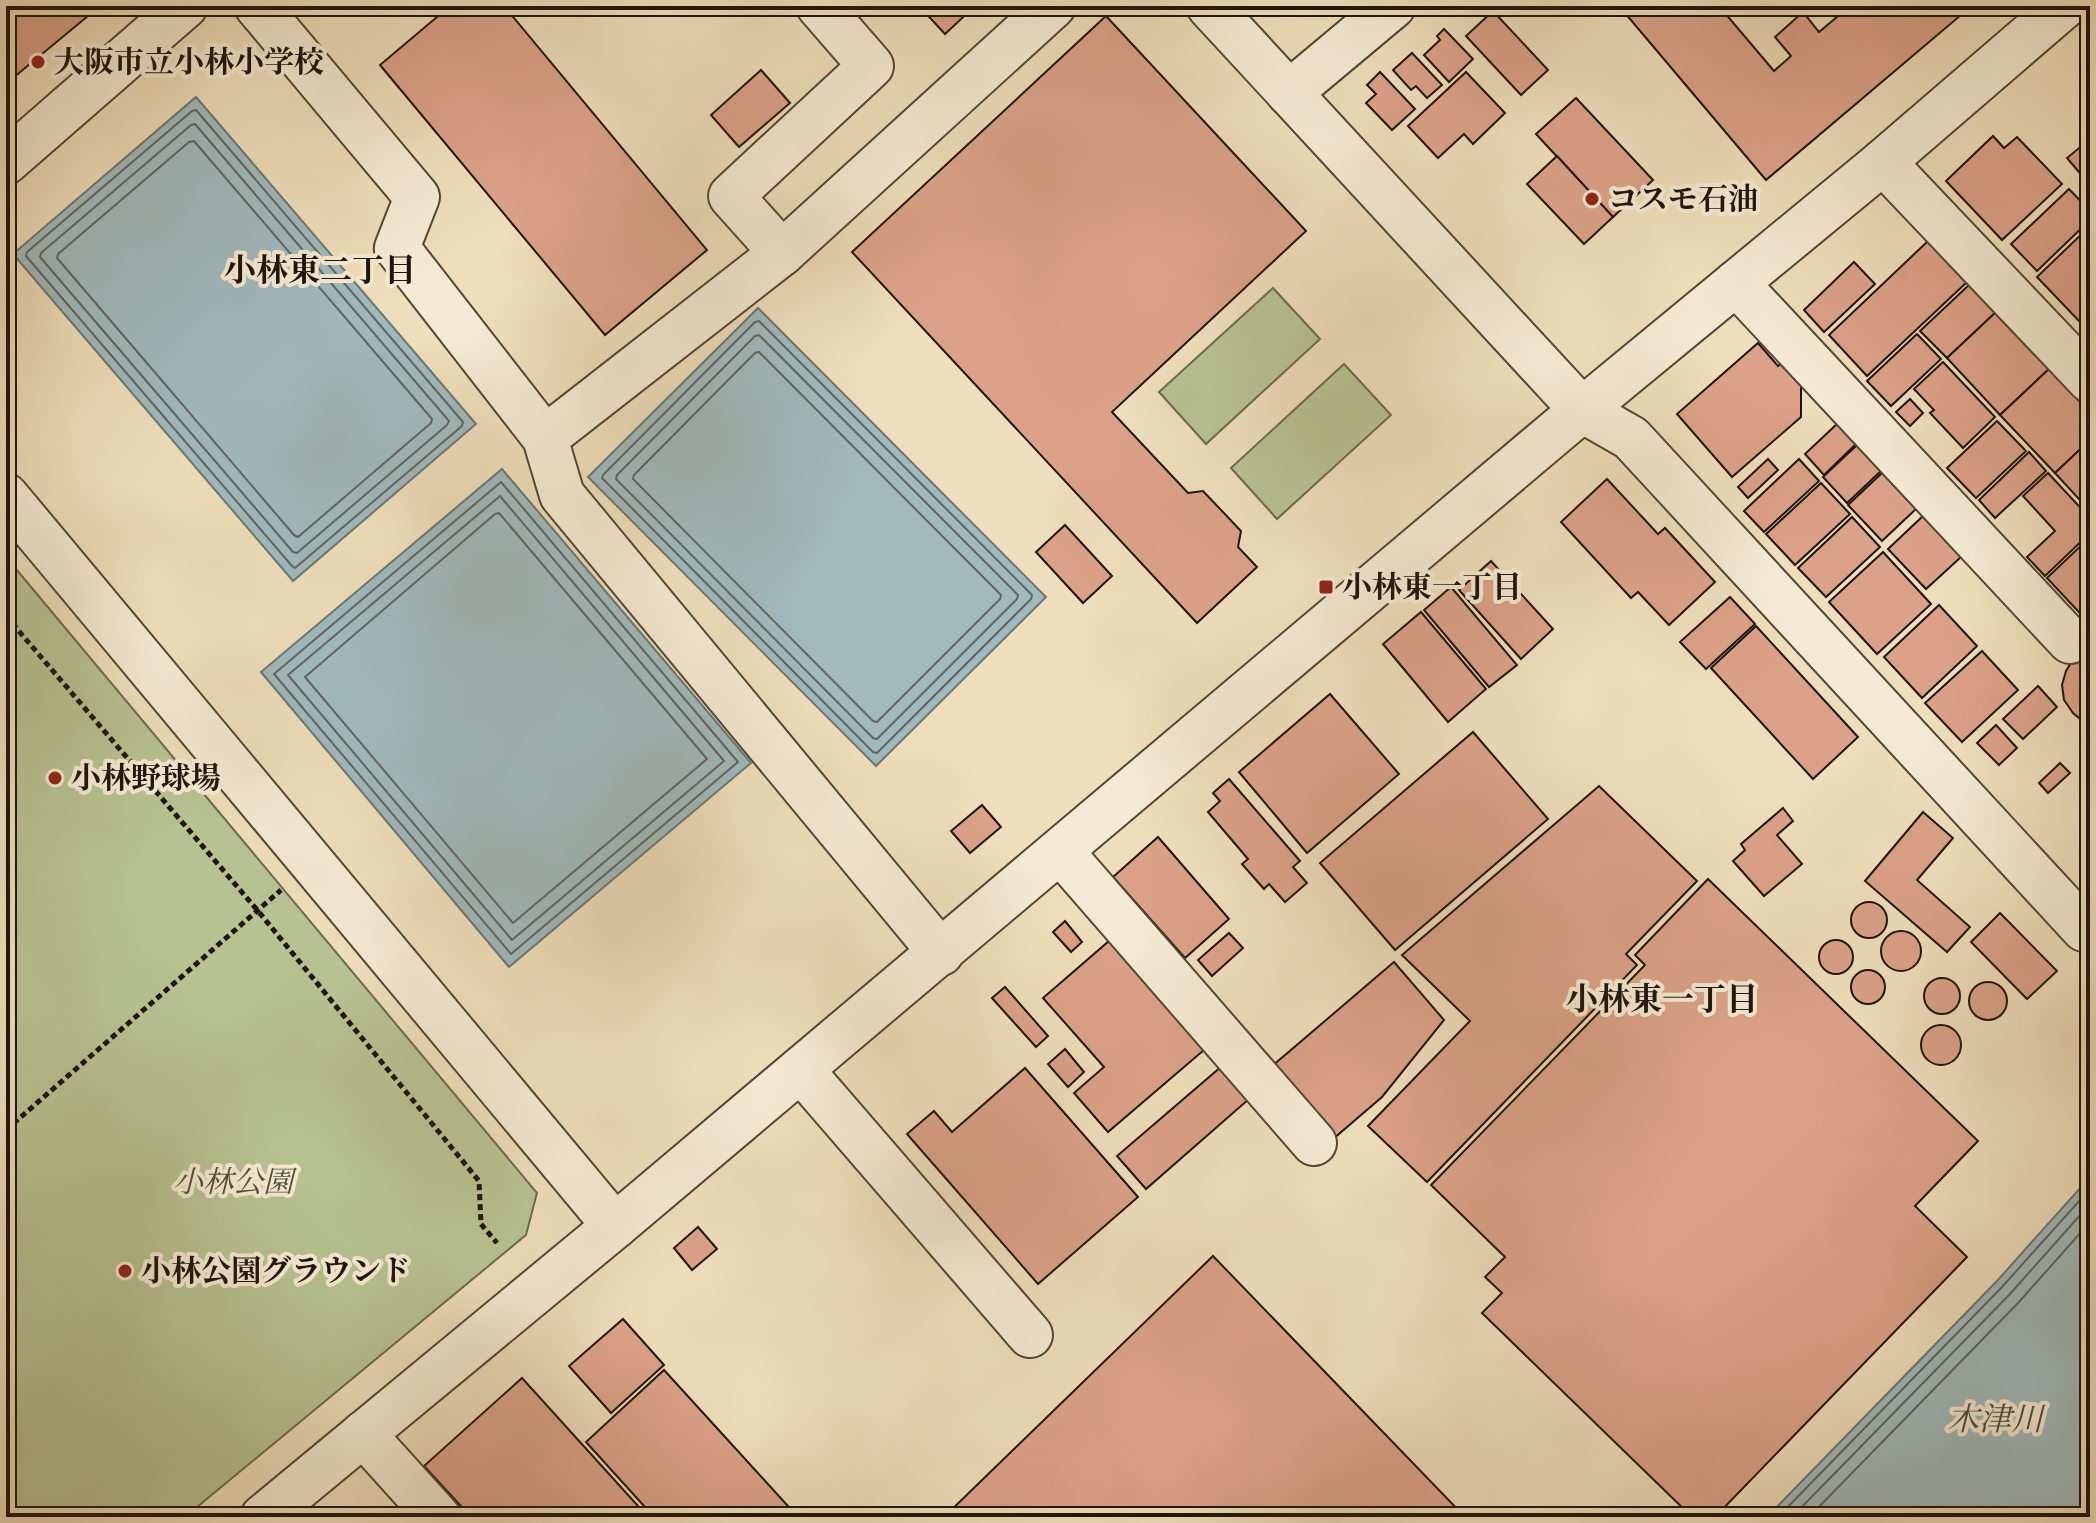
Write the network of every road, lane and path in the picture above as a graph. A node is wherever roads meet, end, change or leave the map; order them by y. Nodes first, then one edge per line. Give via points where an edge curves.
1 (185, 6) edge
2 (819, 6) edge
3 (1053, 6) edge
4 (1209, 6) edge
5 (1393, 6) edge
6 (2049, 11) edge
7 (274, 12) edge
8 (1289, 93) junction
9 (6, 162) edge
10 (1883, 162) junction
11 (782, 253) junction
12 (1736, 283) junction
13 (2090, 380) edge
14 (1582, 410) junction
15 (545, 438) junction
16 (6, 496) edge
17 (6, 616) edge
18 (2070, 641) dead end
19 (1061, 852) junction
20 (315, 866) junction
21 (258, 911) junction
22 (2084, 929) dead end
23 (941, 953) junction
24 (801, 1070) junction
25 (6, 1130) edge
26 (1314, 1143) dead end
27 (615, 1226) junction
28 (497, 1243) dead end
29 (1030, 1335) dead end
30 (363, 1434) junction
31 (263, 1517) edge
32 (438, 1517) edge

1 - 9 street
2 - 11 street via 871,66 731,196
3 - 11 street
4 - 8 street
5 - 8 street
6 - 10 street
7 - 15 street via 417,197 397,248
8 - 14 street
10 - 12 street
10 - 13 street
11 - 15 street
12 - 14 street
12 - 18 street
14 - 19 street
14 - 22 street via 1631,438
15 - 23 street via 562,495
16 - 20 street
17 - 21 path
19 - 23 street
19 - 26 street
20 - 21 path
20 - 27 street
21 - 25 path
21 - 28 path via 479,1181 481,1224
23 - 24 street
24 - 27 street
24 - 29 street
27 - 30 street
30 - 31 street
30 - 32 street

